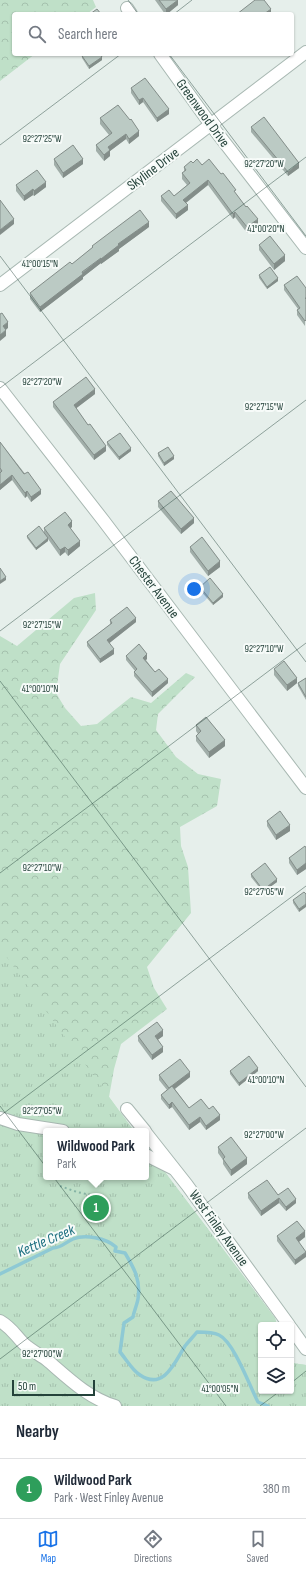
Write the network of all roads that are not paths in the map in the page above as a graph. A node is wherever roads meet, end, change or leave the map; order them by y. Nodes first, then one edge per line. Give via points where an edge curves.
1 (306, 52) edge
2 (161, 56) edge
3 (211, 125) junction
4 (306, 248) edge
5 (0, 285) edge
6 (0, 388) edge
7 (306, 788) edge
8 (127, 1109) dead end
9 (0, 1118) edge
10 (44, 1128) edge
11 (142, 1128) edge
12 (149, 1137) edge
13 (149, 1157) edge
14 (174, 1170) junction
15 (0, 1321) edge
16 (287, 1322) edge
17 (294, 1332) edge
18 (306, 1349) edge
19 (115, 1406) edge

1 - 3 street, Skyline Drive
2 - 3 street, Greenwood Drive
3 - 4 street, Greenwood Drive
3 - 5 street, Skyline Drive
6 - 7 street, Chester Avenue
8 - 11 street, West Finley Avenue
9 - 10 street
12 - 14 street, West Finley Avenue
13 - 14 street
14 - 16 street, West Finley Avenue via 245,1262
15 - 19 street via 74,1384 101,1402
17 - 18 street

